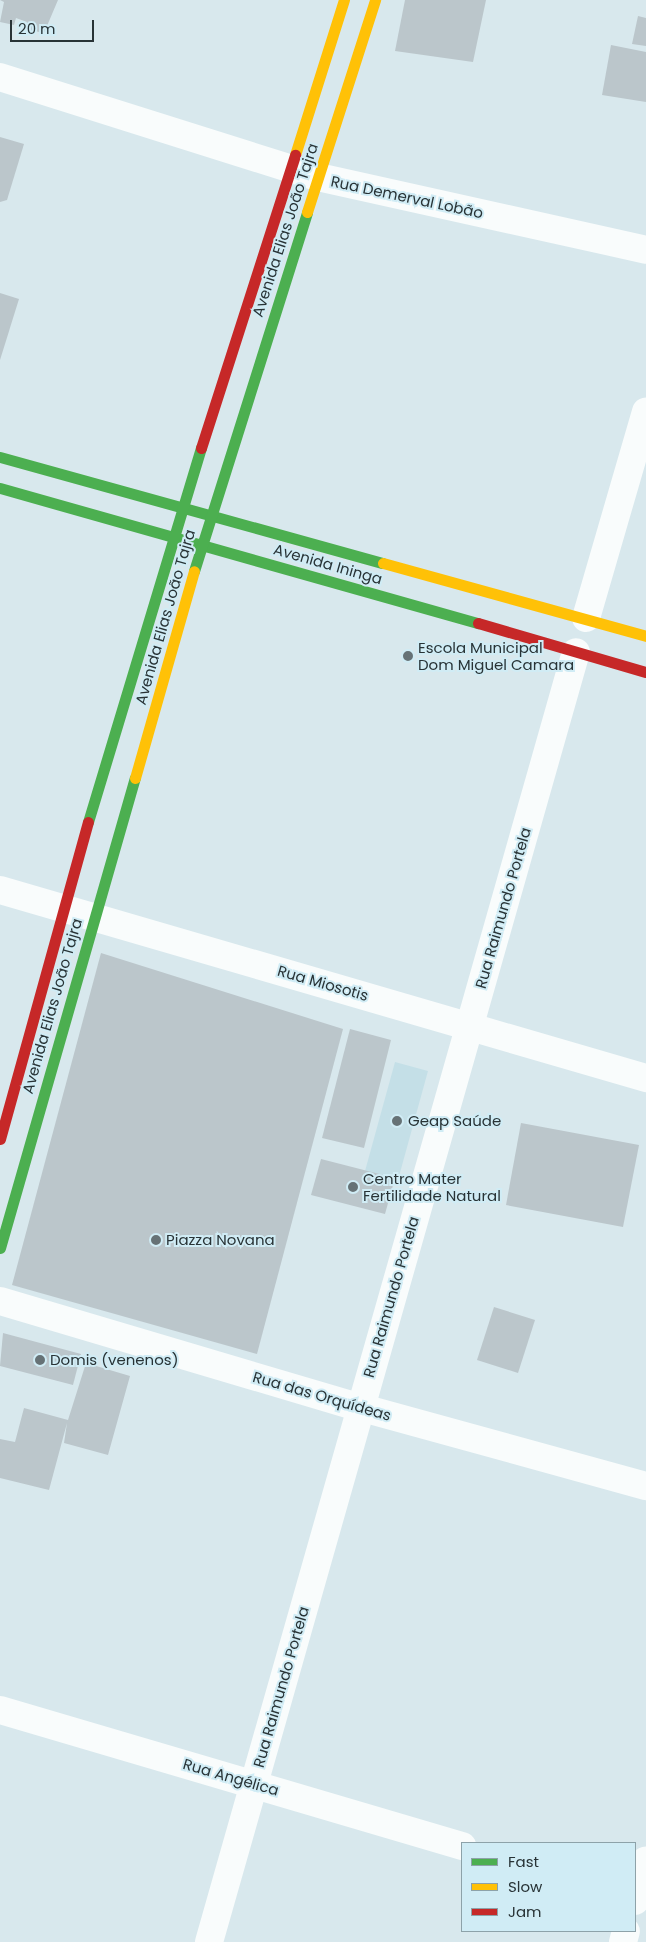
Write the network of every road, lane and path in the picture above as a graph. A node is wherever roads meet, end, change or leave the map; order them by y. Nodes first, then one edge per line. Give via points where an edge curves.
1 (344, 0) edge
2 (375, 0) edge
3 (0, 77) edge
4 (290, 167) junction
5 (318, 178) junction
6 (646, 250) edge
7 (646, 412) edge
8 (0, 457) edge
9 (0, 488) edge
10 (182, 508) junction
11 (210, 516) junction
12 (174, 536) junction
13 (202, 543) junction
14 (586, 618) junction
15 (646, 636) edge
16 (576, 652) junction
17 (646, 672) edge
18 (0, 890) edge
19 (62, 907) junction
20 (93, 916) junction
21 (469, 1026) junction
22 (646, 1078) edge
23 (0, 1139) edge
24 (0, 1248) edge
25 (0, 1301) edge
26 (360, 1408) junction
27 (646, 1486) edge
28 (0, 1710) edge
29 (254, 1783) junction
30 (461, 1846) edge
31 (646, 1860) edge
32 (638, 1899) edge
33 (209, 1942) edge

1 - 4 street, Avenida Elias João Tajra
2 - 5 street, Avenida Elias João Tajra
3 - 4 street, Rua Demerval Lobão
4 - 5 street, Rua Demerval Lobão
4 - 10 street, Avenida Elias João Tajra
5 - 6 street, Rua Demerval Lobão
5 - 11 street, Avenida Elias João Tajra
7 - 14 street
8 - 10 street, Avenida Ininga
9 - 12 street, Avenida Ininga
10 - 11 street, Avenida Ininga
10 - 12 street, Avenida Elias João Tajra
11 - 13 street, Avenida Elias João Tajra
11 - 14 street, Avenida Ininga
12 - 13 street, Avenida Ininga
12 - 19 street, Avenida Elias João Tajra
13 - 16 street, Avenida Ininga
13 - 20 street, Avenida Elias João Tajra
14 - 15 street, Avenida Ininga
16 - 17 street, Avenida Ininga
16 - 21 street, Rua Raimundo Portela
18 - 19 street, Rua Miosotis
19 - 20 street, Rua Miosotis
19 - 23 street, Avenida Elias João Tajra
20 - 21 street, Rua Miosotis
20 - 24 street, Avenida Elias João Tajra
21 - 22 street, Rua Miosotis
21 - 26 street, Rua Raimundo Portela
25 - 26 street, Rua das Orquídeas
26 - 27 street, Rua das Orquídeas
26 - 29 street, Rua Raimundo Portela
28 - 29 street, Rua Angélica
29 - 30 street, Rua Angélica
29 - 33 street, Rua Raimundo Portela
31 - 32 street

